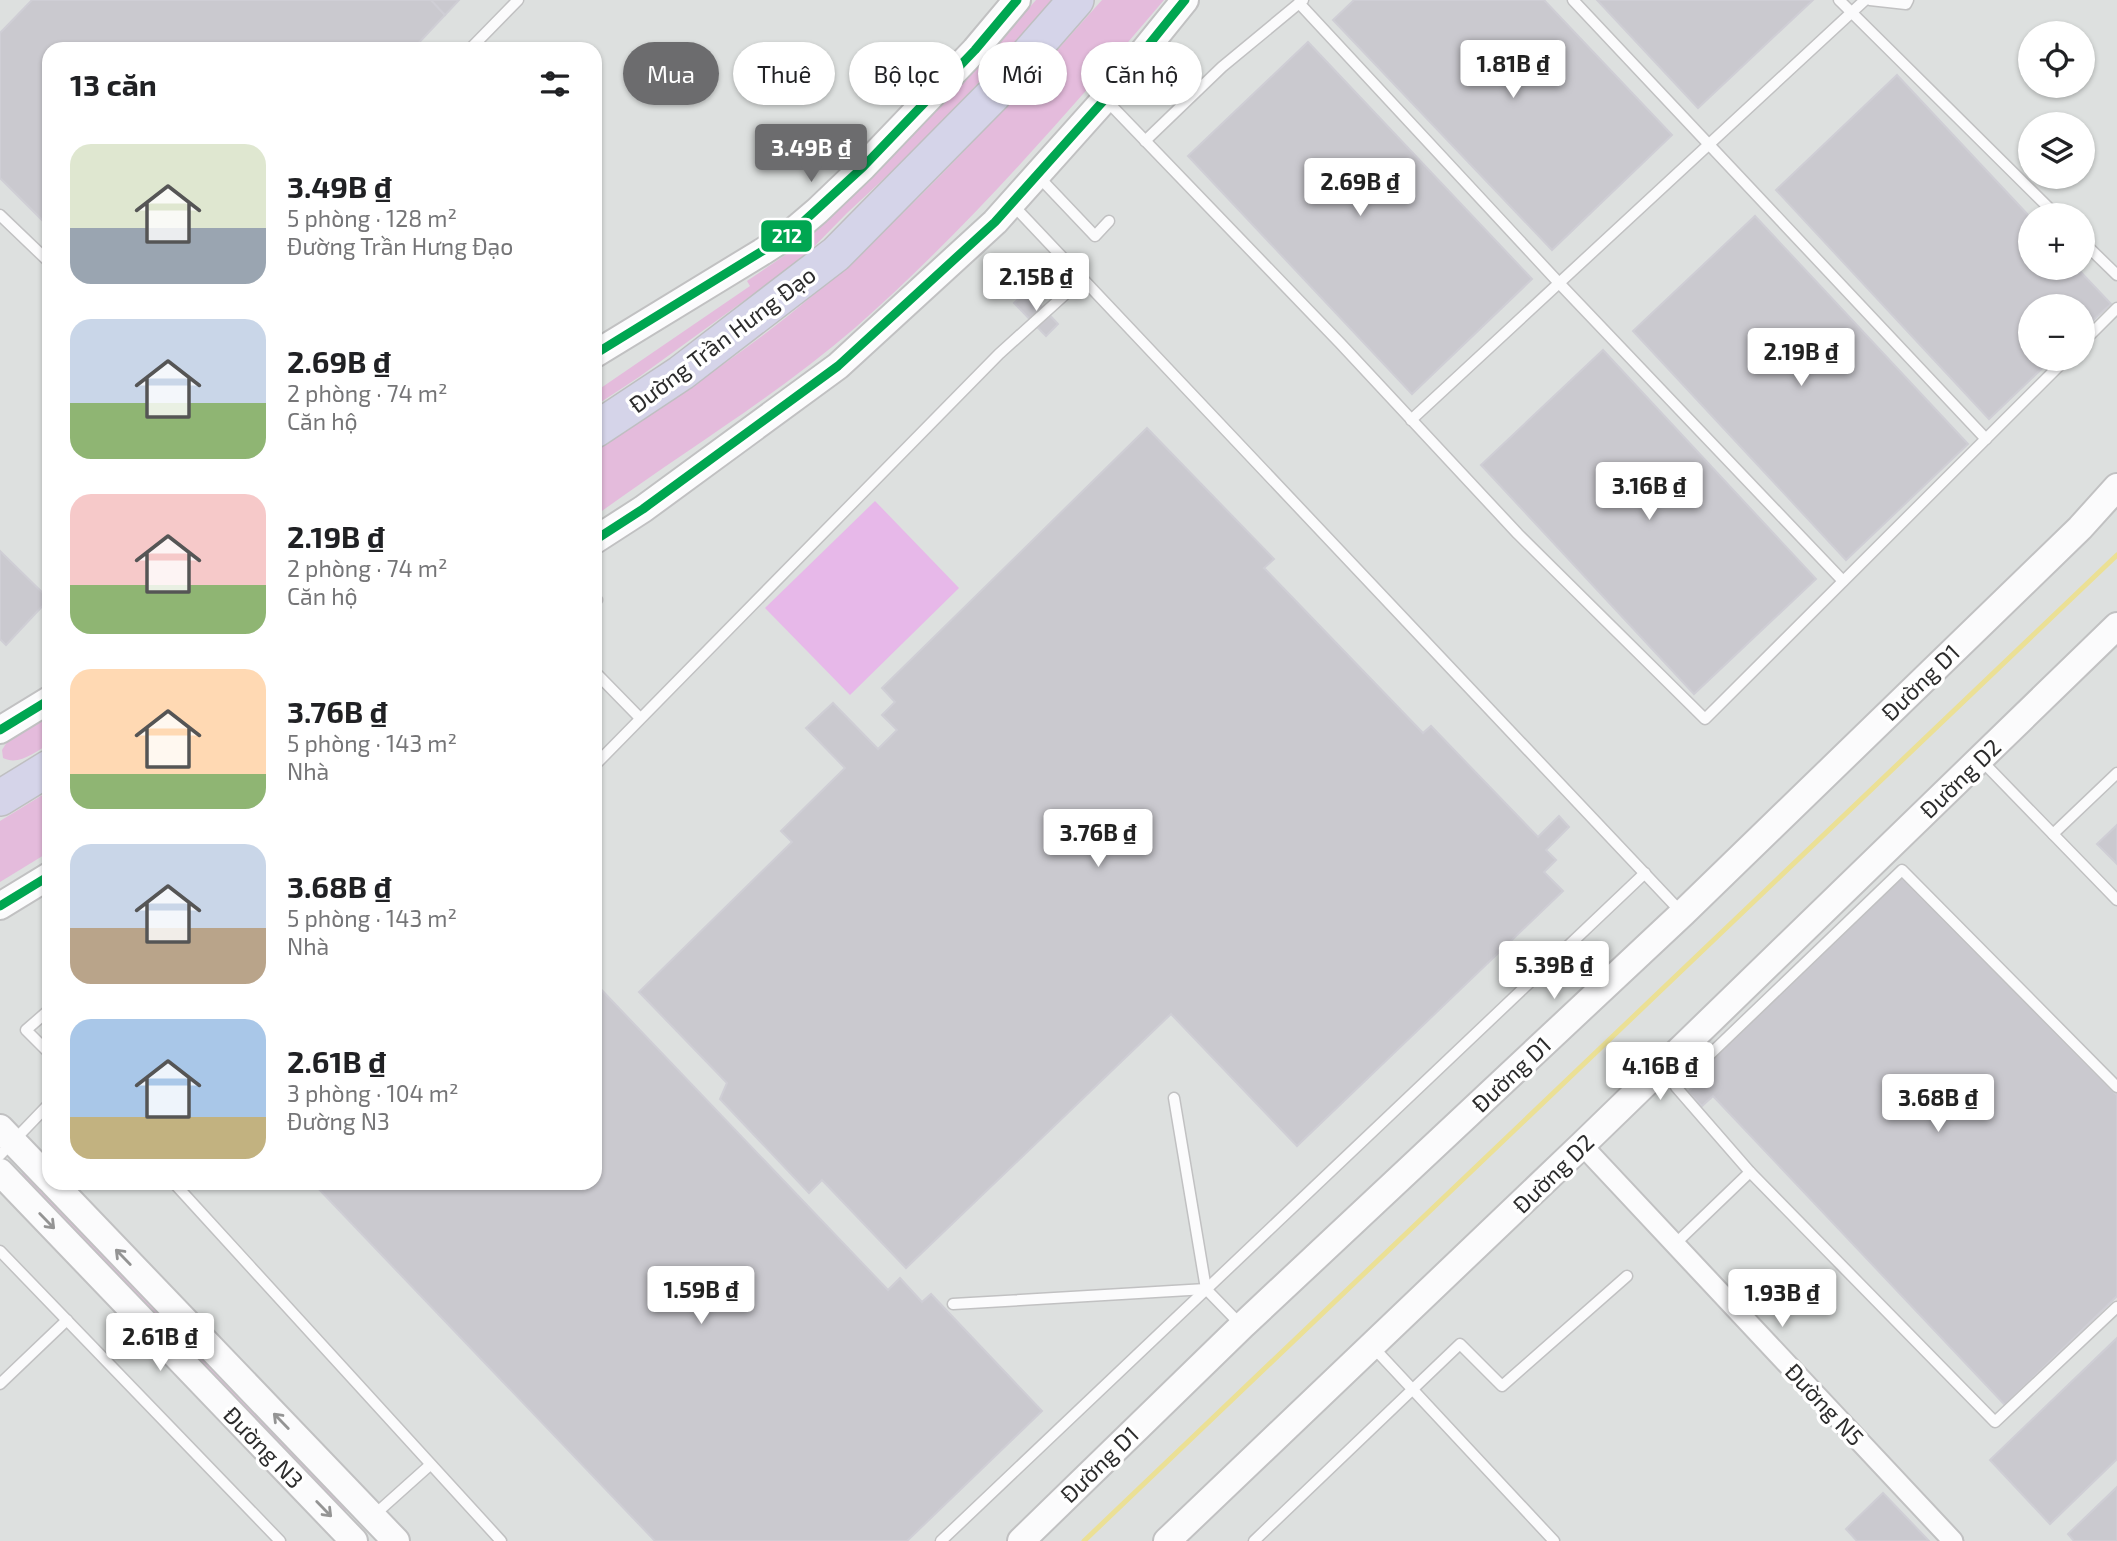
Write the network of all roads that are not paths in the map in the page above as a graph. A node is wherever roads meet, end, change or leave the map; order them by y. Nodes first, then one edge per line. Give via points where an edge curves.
1 (518, 0) edge
2 (1017, 0) edge
3 (1076, 0) edge
4 (1185, 0) edge
5 (1573, 0) edge
6 (1839, 0) edge
7 (1867, 0) edge
8 (1908, 0) edge
9 (1301, 2) edge
10 (1850, 13) junction
11 (477, 42) edge
12 (1151, 42) edge
13 (1100, 105) edge
14 (1111, 105) edge
15 (1145, 141) junction
16 (1708, 145) junction
17 (1037, 175) junction
18 (2044, 203) edge
19 (1012, 204) junction
20 (0, 215) edge
21 (1109, 220) dead end
22 (2095, 254) edge
23 (42, 255) edge
24 (2117, 275) edge
25 (1082, 279) junction
26 (1559, 283) junction
27 (2117, 308) edge
28 (2095, 329) edge
29 (602, 350) edge
30 (2054, 371) edge
31 (1411, 420) junction
32 (602, 425) edge
33 (1986, 439) junction
34 (2117, 486) edge
35 (602, 535) edge
36 (1843, 581) junction
37 (2117, 626) edge
38 (602, 679) edge
39 (42, 704) edge
40 (640, 718) junction
41 (0, 730) edge
42 (602, 758) edge
43 (1979, 759) junction
44 (42, 772) edge
45 (2117, 773) edge
46 (0, 798) edge
47 (2053, 834) junction
48 (1645, 873) junction
49 (42, 880) edge
50 (2117, 900) edge
51 (0, 906) edge
52 (1683, 913) junction
53 (42, 1016) edge
54 (42, 1046) edge
55 (2117, 1087) edge
56 (1174, 1098) dead end
57 (42, 1110) edge
58 (4, 1141) edge
59 (1582, 1145) junction
60 (0, 1172) edge
61 (1751, 1172) junction
62 (42, 1173) edge
63 (60, 1190) edge
64 (180, 1190) edge
65 (1675, 1244) junction
66 (0, 1251) edge
67 (1626, 1276) dead end
68 (1206, 1289) junction
69 (953, 1304) dead end
70 (2117, 1307) edge
71 (67, 1321) junction
72 (1241, 1326) junction
73 (1371, 1345) junction
74 (0, 1384) edge
75 (1413, 1389) junction
76 (430, 1465) junction
77 (373, 1516) junction
78 (347, 1538) edge
79 (281, 1541) edge
80 (396, 1541) edge
81 (501, 1541) edge
82 (941, 1541) edge
83 (1021, 1541) edge
84 (1167, 1541) edge
85 (1254, 1541) edge
86 (1554, 1541) edge
87 (1953, 1541) edge

1 - 11 lane
2 - 29 street, Đường Trần Hưng Đạo via 975,50 817,211 771,246
3 - 32 highway, Đường Trần Hưng Đạo via 993,95 836,254 670,381
4 - 12 street
5 - 16 lane
6 - 10 lane
7 - 8 lane via 1906,4
7 - 10 lane
9 - 15 lane via 1222,67
9 - 26 lane
10 - 16 lane
10 - 18 lane
13 - 17 street
14 - 15 lane
15 - 31 lane
16 - 26 lane
16 - 33 lane
17 - 19 street
17 - 21 lane via 1095,236
19 - 25 lane
19 - 35 street via 838,366
20 - 23 lane
22 - 24 lane
25 - 40 lane via 999,354
25 - 48 lane
26 - 31 lane
26 - 36 lane
27 - 28 lane
30 - 33 lane
31 - 36 lane via 1704,719
33 - 36 lane
34 - 52 street, Đường D1 via 2080,528
37 - 43 street, Đường D2
38 - 40 lane
39 - 41 street
40 - 42 lane
43 - 47 lane
43 - 59 street, Đường D2
44 - 46 highway
45 - 47 lane
47 - 50 lane
48 - 52 lane
48 - 68 lane
49 - 51 street
52 - 72 street, Đường D1
53 - 54 lane via 26,1030
55 - 61 lane via 1902,870 1676,1087
56 - 68 lane
57 - 58 lane
58 - 62 street, Đường N3
59 - 65 street, Đường N5
59 - 73 street, Đường D2
60 -> 78 street, Đường N3
61 - 65 lane
61 - 70 lane via 1995,1422
77 -> 63 street, Đường N3
64 - 76 lane
65 - 87 street, Đường N5
66 - 71 lane
67 - 75 lane via 1502,1386 1460,1344
68 - 69 lane
68 - 72 lane
68 - 82 lane
71 - 74 lane
71 - 79 lane
72 - 83 street, Đường D1
73 - 75 lane
73 - 84 street, Đường D2
75 - 85 lane
75 - 86 lane
76 - 77 lane
76 - 81 lane
77 - 78 street
77 - 80 street, Đường N3

